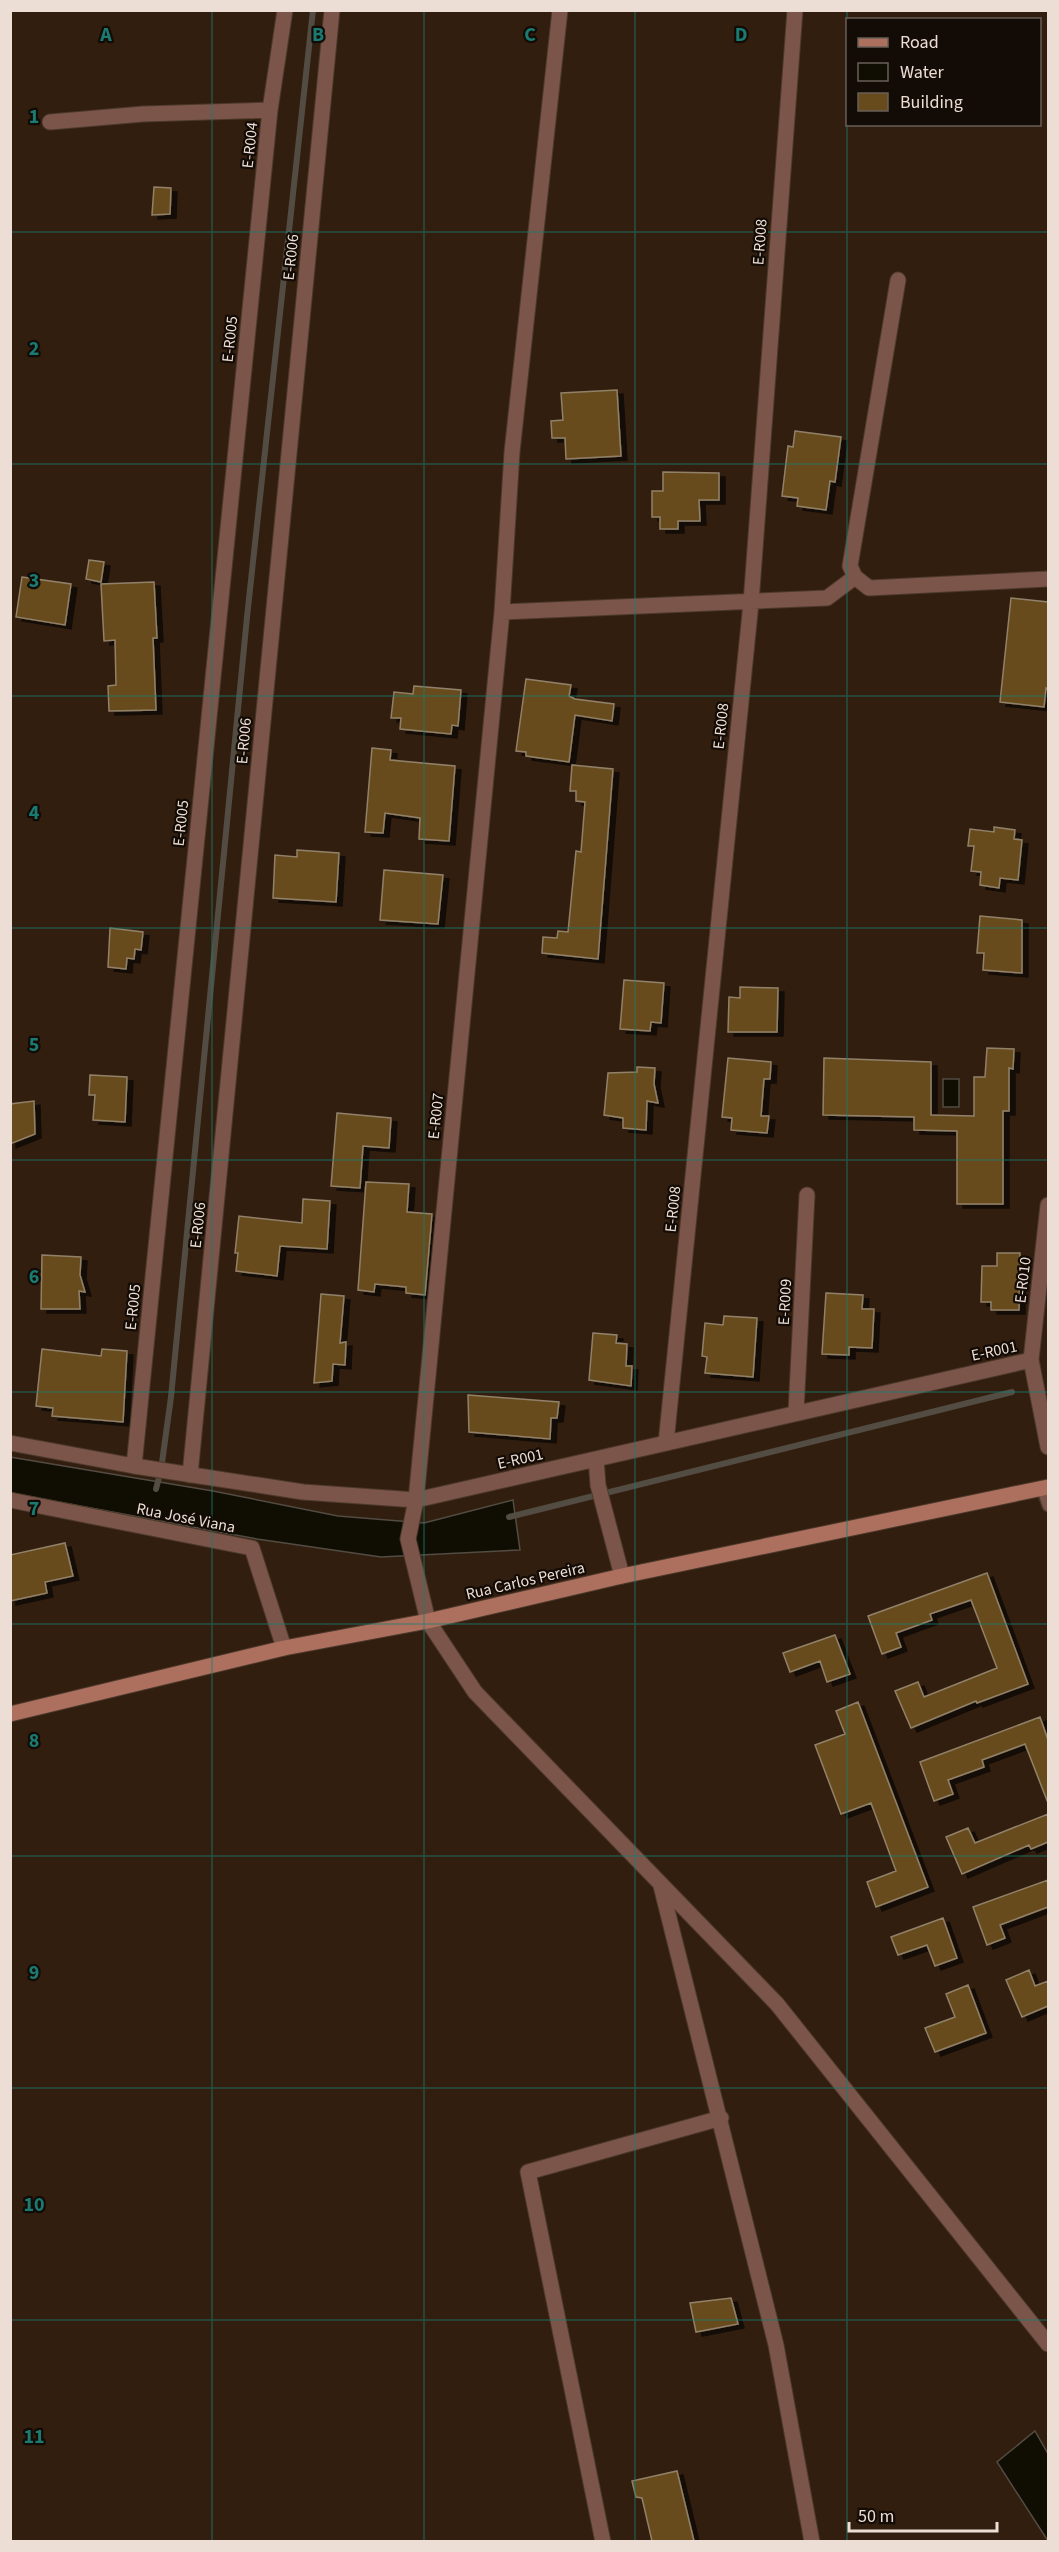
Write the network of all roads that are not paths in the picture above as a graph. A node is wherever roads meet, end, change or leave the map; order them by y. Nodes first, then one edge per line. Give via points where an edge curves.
1 (285, 10) edge
2 (332, 10) edge
3 (560, 10) edge
4 (795, 10) edge
5 (270, 110) junction
6 (50, 122) dead end
7 (263, 183) joint
8 (898, 280) dead end
9 (855, 577) junction
10 (1048, 579) edge
11 (751, 603) junction
12 (502, 612) junction
13 (807, 1195) dead end
14 (1048, 1205) edge
15 (1031, 1360) junction
16 (796, 1412) junction
17 (10, 1443) edge
18 (666, 1443) junction
19 (1048, 1447) edge
20 (596, 1459) junction
21 (134, 1466) junction
22 (190, 1474) junction
23 (1045, 1488) edge
24 (10, 1500) edge
25 (416, 1500) junction
26 (1048, 1506) edge
27 (622, 1576) junction
28 (428, 1621) junction
29 (284, 1647) junction
30 (10, 1714) edge
31 (660, 1883) junction
32 (721, 2118) junction
33 (1048, 2344) edge
34 (603, 2541) edge
35 (812, 2541) edge

1 - 5 street, E-R004
2 - 22 street, E-R006
3 - 12 street, E-R007 via 512,452
4 - 11 street, E-R008
5 - 6 street
5 - 7 street, E-R004
7 - 21 street, E-R005
8 - 9 street via 850,566
9 - 10 street via 869,588
9 - 11 street via 827,598
11 - 12 street
11 - 18 street, E-R008
12 - 25 street, E-R007
13 - 16 street, E-R009
14 - 15 street, E-R010
15 - 16 street, E-R001
15 - 19 street, E-R010
16 - 18 street, E-R001
17 - 21 street, E-R001
18 - 20 street, E-R001
20 - 25 street, E-R001
20 - 27 street via 603,1508
21 - 22 street, E-R001
22 - 25 street, E-R001 via 303,1492
23 - 26 lane
23 - 27 street, Rua Carlos Pereira
24 - 29 street, Rua José Viana via 252,1548
25 - 28 street, E-R007 via 408,1539
27 - 28 street, Rua Carlos Pereira
28 - 29 street, Rua Carlos Pereira
28 - 31 street, E-R007 via 475,1692
29 - 30 street, Rua Carlos Pereira
31 - 32 street
31 - 33 street, E-R007 via 777,2004
32 - 34 street via 528,2172
32 - 35 street via 776,2345

